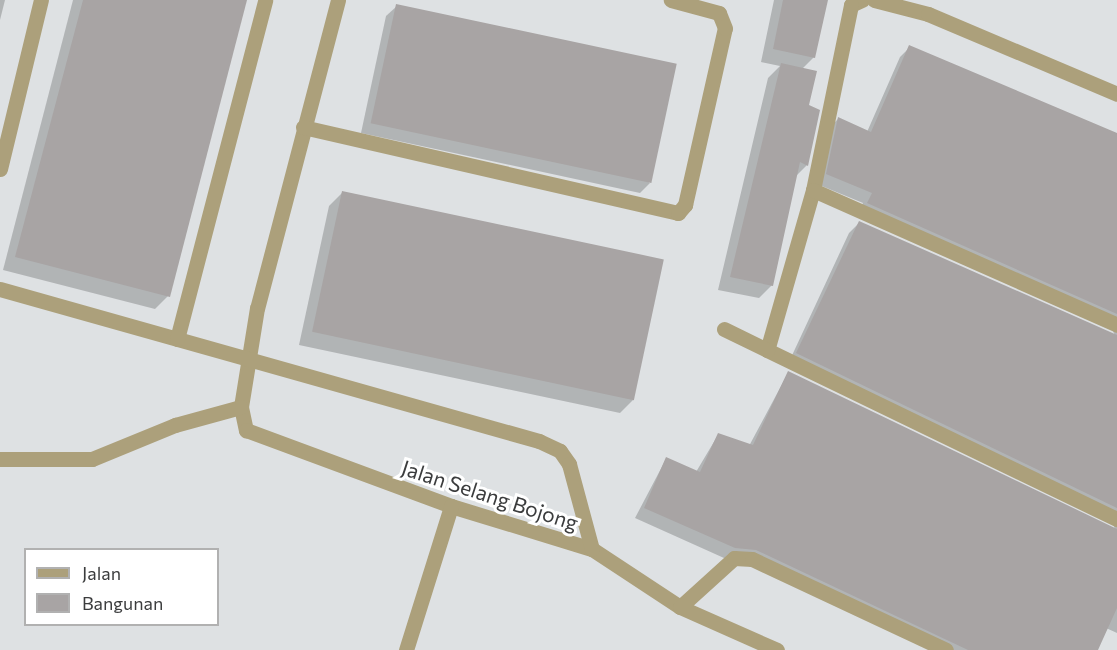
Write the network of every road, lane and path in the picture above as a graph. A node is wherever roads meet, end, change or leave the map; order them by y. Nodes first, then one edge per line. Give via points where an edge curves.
1 (41, 0) edge
2 (265, 0) edge
3 (338, 0) edge
4 (671, 0) edge
5 (862, 0) edge
6 (874, 0) edge
7 (929, 7) edge
8 (1117, 94) edge
9 (303, 127) junction
10 (0, 169) edge
11 (813, 190) junction
12 (0, 289) edge
13 (1117, 325) edge
14 (724, 329) dead end
15 (177, 339) junction
16 (767, 350) junction
17 (249, 360) junction
18 (241, 407) junction
19 (0, 459) edge
20 (451, 506) junction
21 (1117, 519) edge
22 (591, 549) junction
23 (680, 608) junction
24 (406, 650) edge
25 (777, 650) edge
26 (946, 650) edge

1 - 10 street
2 - 15 street
3 - 9 street
4 - 9 street via 719,13 726,28 685,205 678,213
5 - 11 street via 851,5
6 - 7 street
7 - 8 street
9 - 17 street
11 - 13 street
11 - 16 street
12 - 15 street
14 - 16 street
15 - 17 street
16 - 21 street
17 - 18 street
17 - 22 street via 560,451 569,464
18 - 19 street via 175,425 92,459
18 - 20 street, Jalan Selang Bojong via 246,430 254,436
20 - 22 street, Jalan Selang Bojong
20 - 24 street
22 - 23 street, Jalan Selang Bojong
23 - 25 street, Jalan Selang Bojong
23 - 26 street via 734,558 752,558

